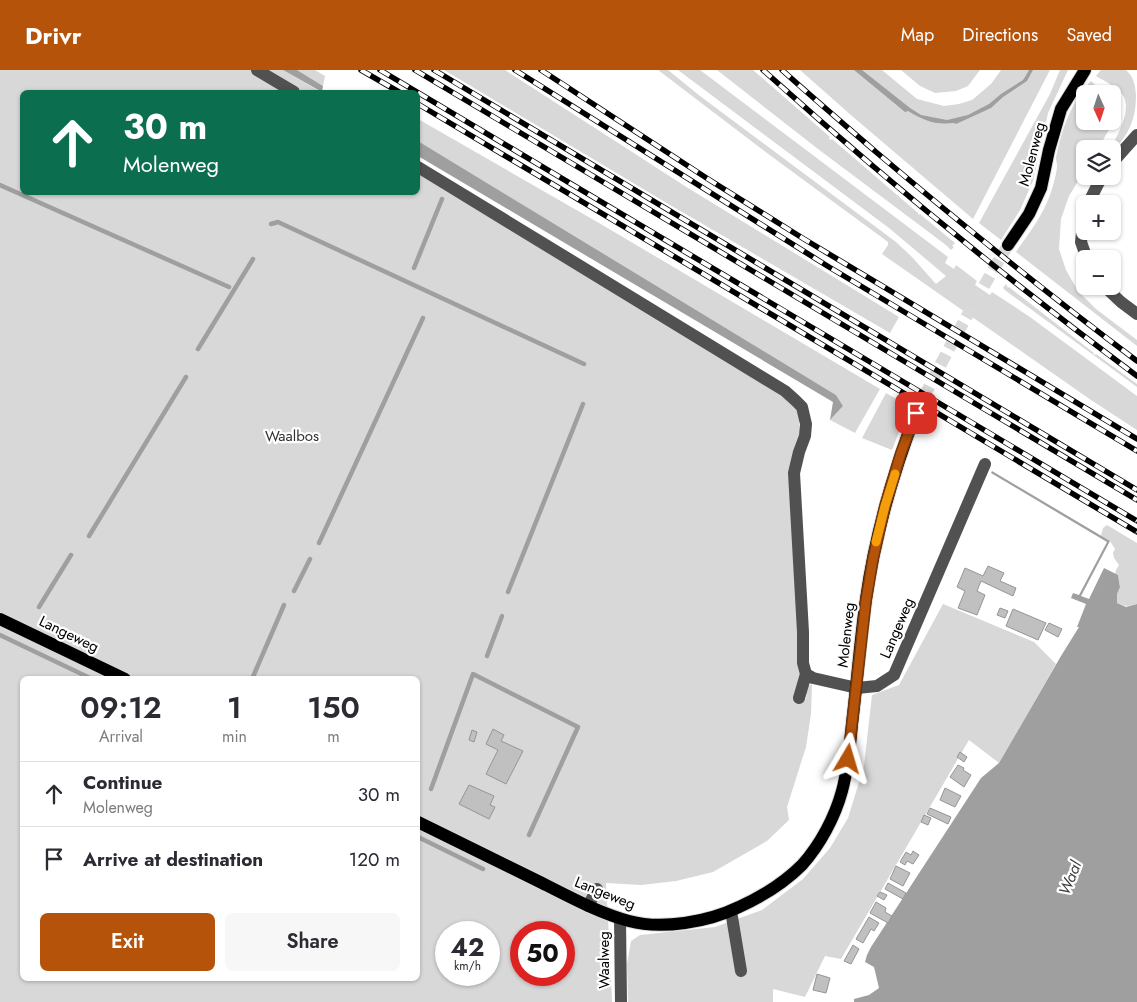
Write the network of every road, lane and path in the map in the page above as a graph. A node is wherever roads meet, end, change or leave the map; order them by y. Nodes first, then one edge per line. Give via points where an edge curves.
1 (256, 70) edge
2 (1084, 70) edge
3 (291, 90) edge
4 (1137, 135) edge
5 (1121, 153) edge
6 (420, 168) edge
7 (1008, 245) tunnel mouth
8 (1114, 295) edge
9 (1137, 314) edge
10 (916, 413) tunnel mouth
11 (985, 464) dead end
12 (0, 619) edge
13 (806, 674) junction
14 (118, 676) edge
15 (857, 688) junction
16 (799, 698) dead end
17 (420, 823) edge
18 (597, 889) dead end
19 (588, 906) junction
20 (731, 911) junction
21 (620, 919) junction
22 (741, 971) dead end
23 (621, 1002) edge

1 - 3 street
2 - 7 main road, Molenweg via 1061,109 1041,188 1029,214
4 - 5 street
6 - 13 street via 785,392 802,407 805,436 794,472
8 - 9 street
10 - 15 main road, Molenweg via 901,453 878,536 866,600
11 - 15 street, Langeweg via 894,675 876,686
12 - 14 main road, Langeweg
13 - 15 street
13 - 16 street
15 - 20 main road, Langeweg via 842,792 829,824 801,866 756,899
17 - 19 main road, Langeweg
18 - 19 street
19 - 21 main road, Langeweg
20 - 21 main road, Langeweg via 674,924
20 - 22 street
21 - 23 street, Waalweg

